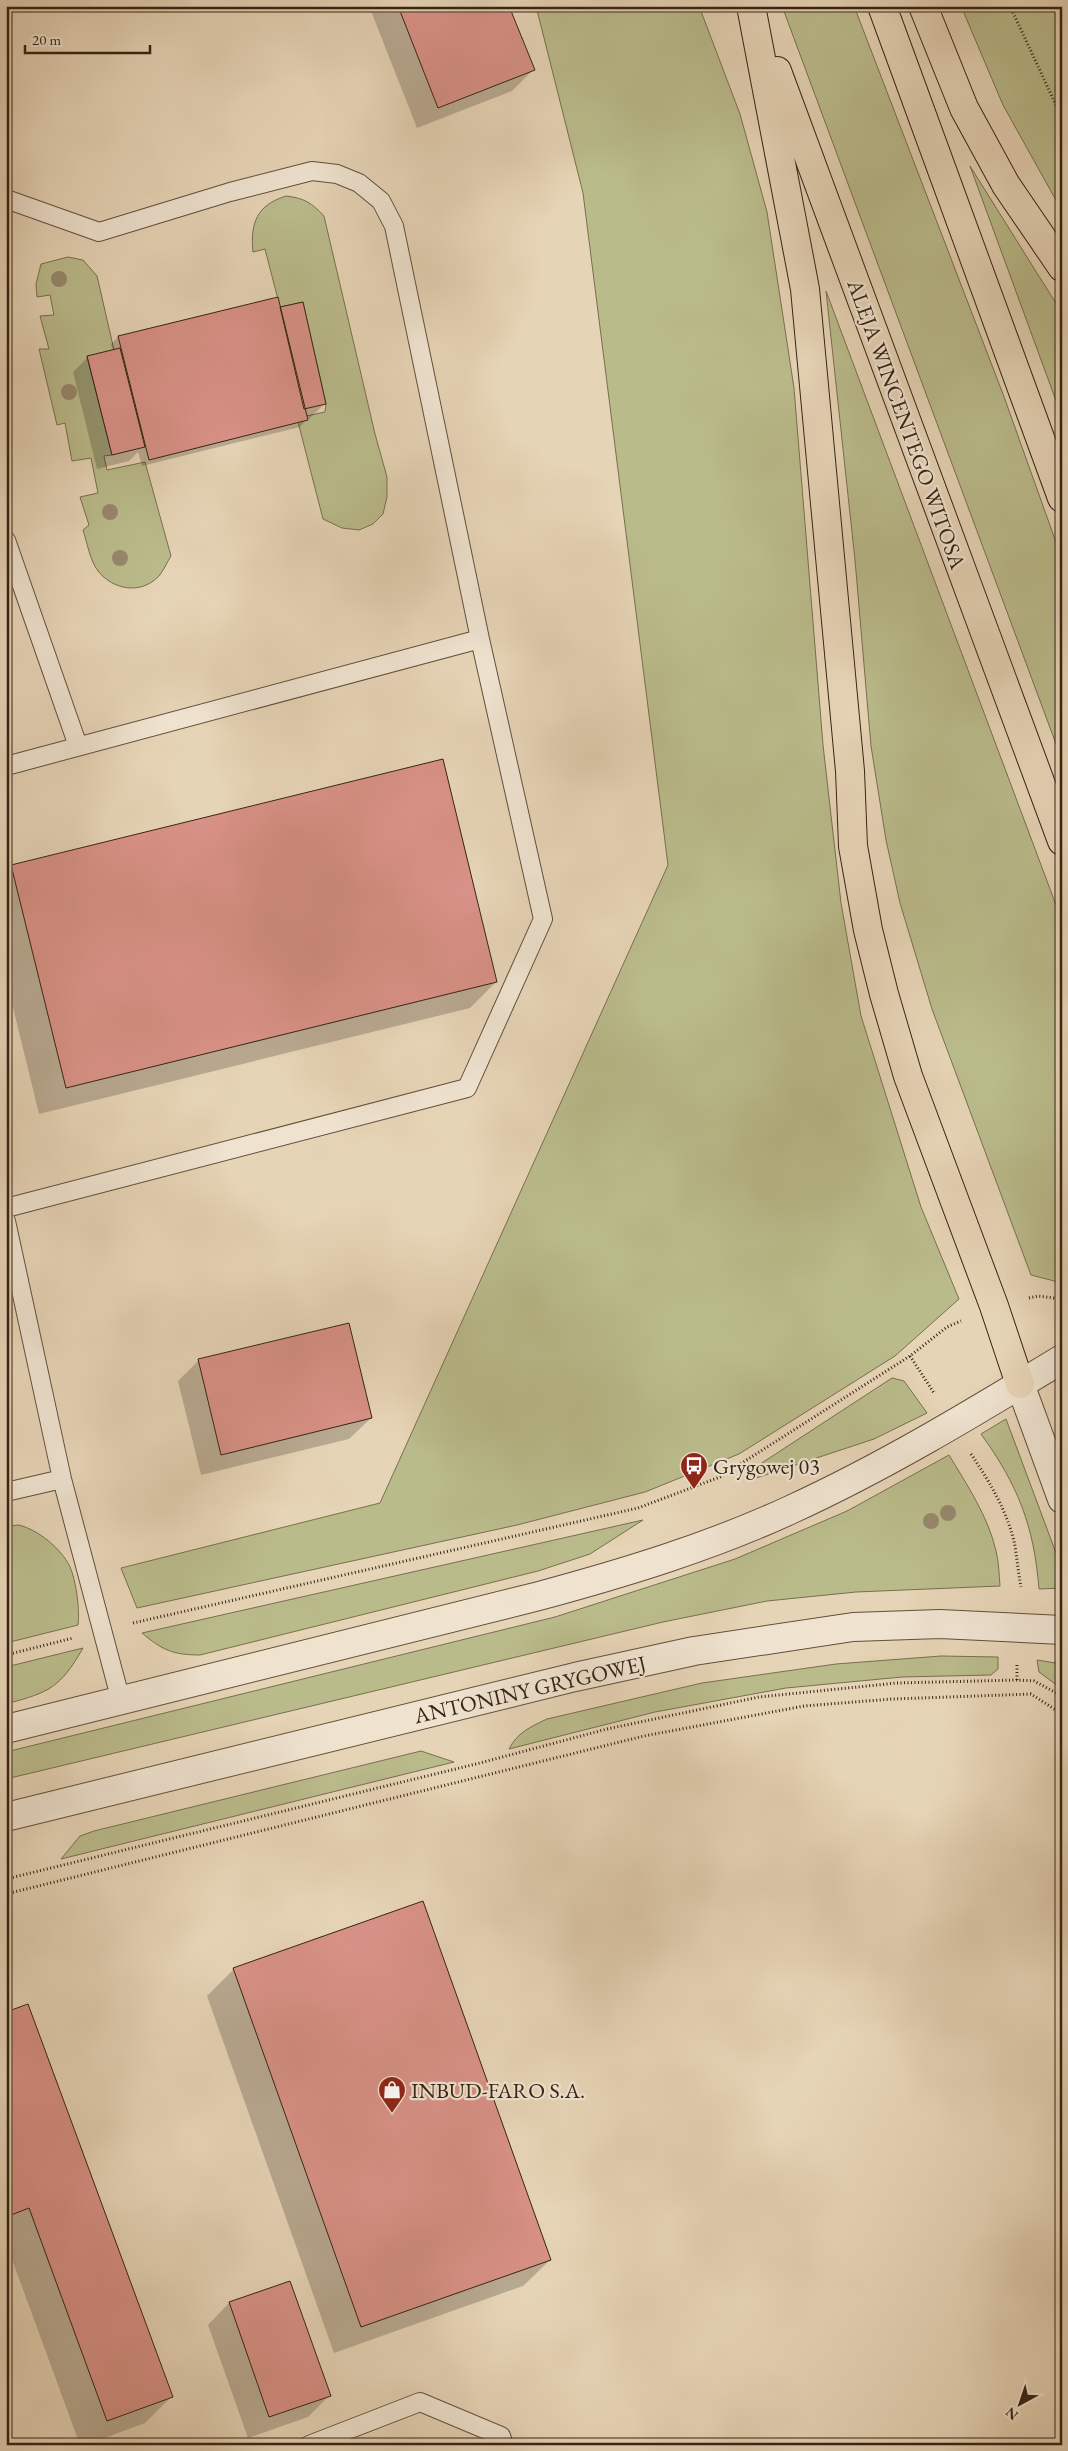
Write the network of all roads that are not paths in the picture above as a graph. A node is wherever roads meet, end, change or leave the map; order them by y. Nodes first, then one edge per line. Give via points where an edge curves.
1 (752, 6) edge
2 (882, 6) edge
3 (923, 6) edge
4 (6, 199) edge
5 (1062, 267) edge
6 (1062, 498) edge
7 (6, 540) edge
8 (480, 639) junction
9 (78, 746) junction
10 (6, 766) edge
11 (1062, 841) edge
12 (6, 1208) edge
13 (6, 1221) edge
14 (1062, 1359) edge
15 (1020, 1384) junction
16 (62, 1479) junction
17 (6, 1492) edge
18 (1062, 1499) edge
19 (1062, 1630) edge
20 (121, 1701) junction
21 (6, 1729) edge
22 (6, 1817) edge
23 (309, 2445) edge
24 (504, 2445) edge

1 - 11 main road, ALEJA WINCENTEGO WITOSA
1 - 15 main road via 806,289 850,771 853,846 866,920 908,1076
2 - 6 main road
3 - 5 main road via 964,108 1006,185
4 - 8 lane via 99,232 312,171 337,174 359,183 380,200 394,226
7 - 9 lane
8 - 9 lane
8 - 12 lane via 544,920 467,1088
9 - 10 lane
13 - 16 lane
14 - 15 street
15 - 18 street
15 - 20 street via 836,1488 727,1536 616,1575 539,1596
16 - 17 lane
16 - 20 lane
19 - 22 street, ANTONINY GRYGOWEJ via 940,1624 853,1628 694,1650
20 - 21 street
23 - 24 lane via 420,2402 500,2436

